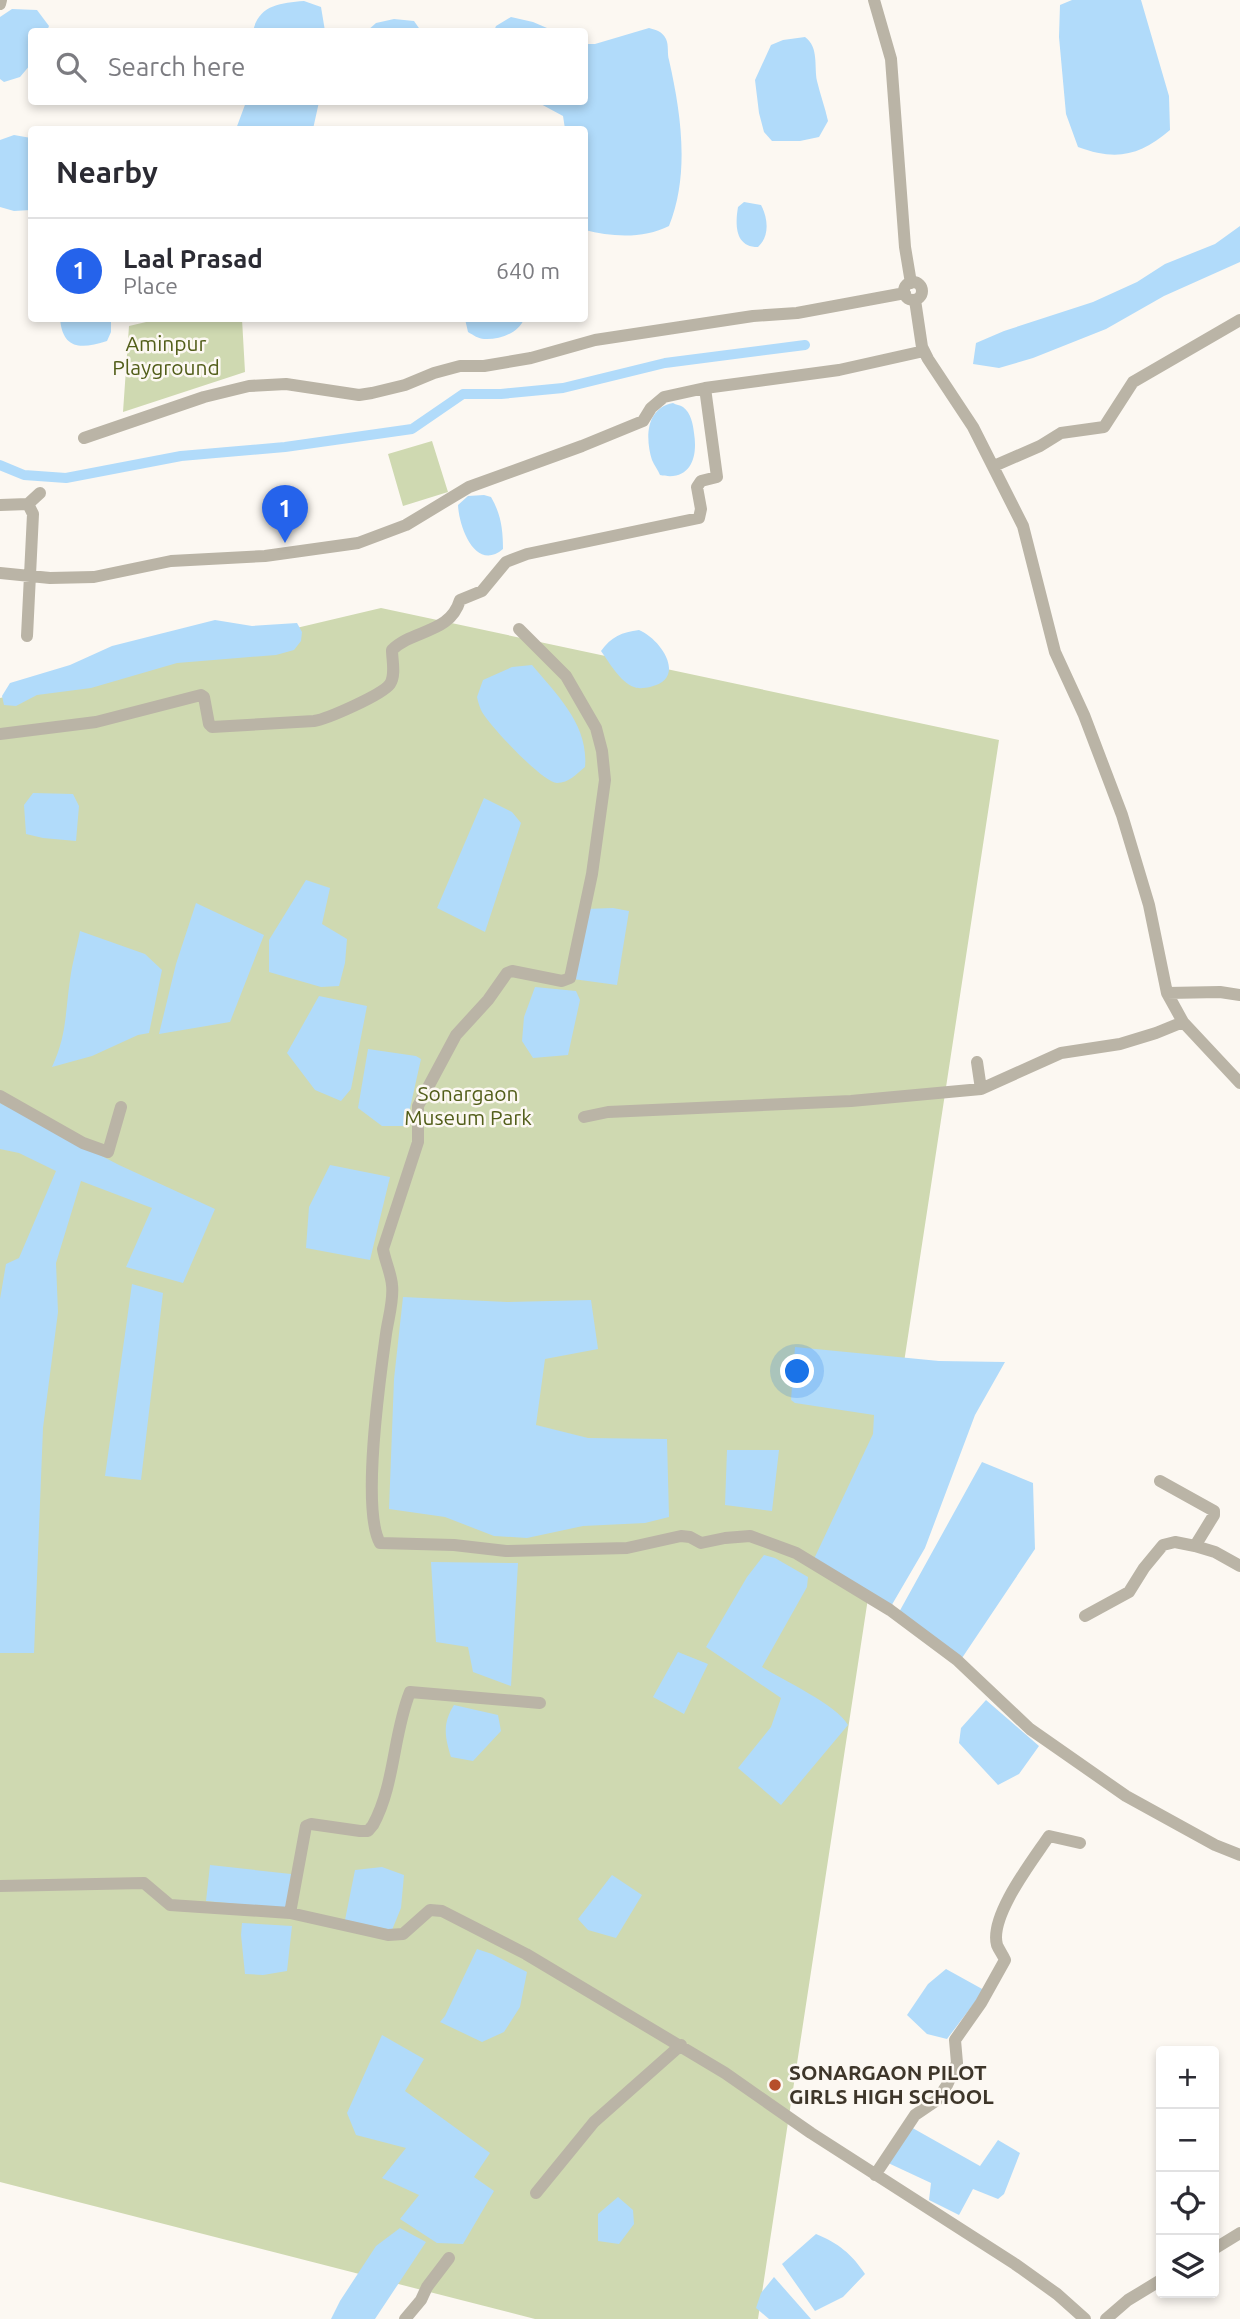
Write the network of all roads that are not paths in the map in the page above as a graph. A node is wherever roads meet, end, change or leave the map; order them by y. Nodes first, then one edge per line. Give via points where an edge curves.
1 (874, 0) edge
2 (910, 292) junction
3 (1240, 320) edge
4 (924, 351) junction
5 (705, 388) junction
6 (84, 438) dead end
7 (994, 466) junction
8 (40, 493) dead end
9 (28, 504) junction
10 (0, 505) edge
11 (0, 573) edge
12 (30, 574) junction
13 (519, 629) dead end
14 (27, 636) dead end
15 (0, 734) edge
16 (1167, 993) junction
17 (1240, 995) edge
18 (1183, 1022) junction
19 (977, 1062) dead end
20 (1240, 1083) edge
21 (981, 1089) junction
22 (0, 1096) edge
23 (121, 1107) dead end
24 (584, 1117) dead end
25 (1160, 1481) dead end
26 (1195, 1546) junction
27 (1240, 1566) edge
28 (1085, 1616) dead end
29 (540, 1703) dead end
30 (1080, 1843) dead end
31 (1240, 1855) edge
32 (0, 1886) edge
33 (290, 1913) junction
34 (681, 2045) junction
35 (875, 2175) junction
36 (536, 2193) dead end
37 (1240, 2233) edge
38 (1219, 2246) edge
39 (449, 2259) dead end
40 (1156, 2283) edge
41 (405, 2319) edge
42 (1084, 2319) edge
43 (1106, 2319) edge

1 - 2 street via 891,59
2 - 4 street
2 - 6 street via 797,313 595,340 531,358 460,366 359,395 286,384 249,386
3 - 7 street via 1133,382 1104,427 1061,433
4 - 5 street via 839,370
4 - 7 street
5 - 12 street via 664,397 643,421 470,487 407,525 358,543 265,556 171,561 94,577
5 - 15 street via 717,477 701,481 697,487 699,518 506,562 482,591 460,600 453,616 391,650 393,676 380,693 314,721 212,727 201,695 96,722
7 - 16 street via 1023,526 1055,652 1122,815 1149,905
8 - 9 street
9 - 10 street
9 - 12 street via 33,514
11 - 12 street
12 - 14 street
13 - 31 street via 566,676 596,728 605,780 592,874 570,978 562,981 507,973 457,1035 418,1107 418,1142 383,1249 393,1286 372,1477 375,1534 380,1543 506,1551 627,1548 681,1536 701,1544 751,1536 796,1553 890,1610 957,1660 1030,1728 1126,1796
16 - 17 street
16 - 18 street
18 - 20 street
18 - 21 street via 1120,1044 1061,1052
19 - 21 street
21 - 24 street
22 - 23 street via 83,1143 108,1152
25 - 26 street via 1214,1511
26 - 27 street
26 - 28 street via 1163,1545 1129,1591
29 - 33 street via 411,1692 373,1825 368,1831 306,1826
30 - 35 street via 1049,1836 1015,1887 1000,1917 996,1942 1005,1960 955,2040 957,2063 947,2085 937,2100 915,2115
32 - 33 street via 144,1883 170,1905
33 - 34 street via 399,1935 430,1910 442,1911 526,1954
34 - 35 street
34 - 36 street via 594,2122
35 - 42 street via 1015,2264
37 - 38 street
39 - 41 street
40 - 43 street

